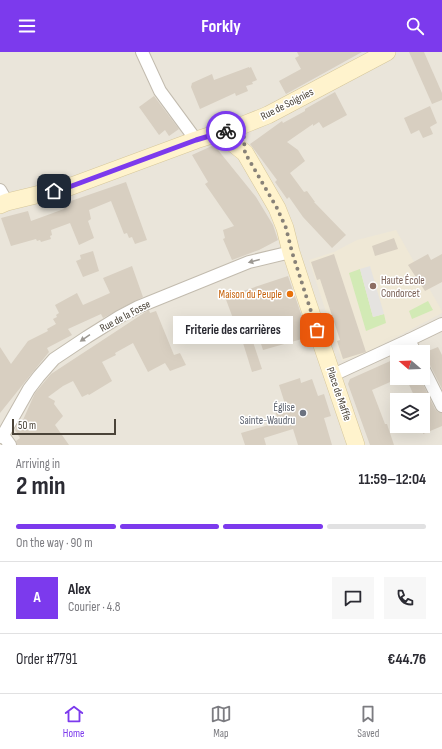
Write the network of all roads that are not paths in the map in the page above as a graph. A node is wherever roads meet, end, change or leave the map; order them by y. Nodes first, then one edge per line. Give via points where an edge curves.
1 (142, 52) edge
2 (386, 52) edge
3 (243, 126) junction
4 (220, 133) junction
5 (196, 140) junction
6 (245, 153) junction
7 (2, 199) edge
8 (292, 252) junction
9 (442, 324) edge
10 (409, 340) junction
11 (412, 345) edge
12 (333, 375) junction
13 (430, 382) edge
14 (442, 406) edge
15 (4, 439) edge
16 (356, 445) edge

1 - 5 street via 160,91
2 - 3 street, Rue de Soignies
3 - 4 street, Rue de Soignies
3 - 6 street
4 - 5 street, Rue de Soignies
4 - 6 street
5 - 7 street, Rue de Soignies via 69,187
6 - 8 street, Place de Maffle via 277,208 286,228
8 - 12 street, Place de Maffle
8 -> 15 street, Rue de la Fosse via 249,262 197,282 138,307 93,333 54,359 28,389
9 - 10 street
10 - 11 street
10 - 12 street
12 - 16 street, Place de Maffle
13 - 14 street

